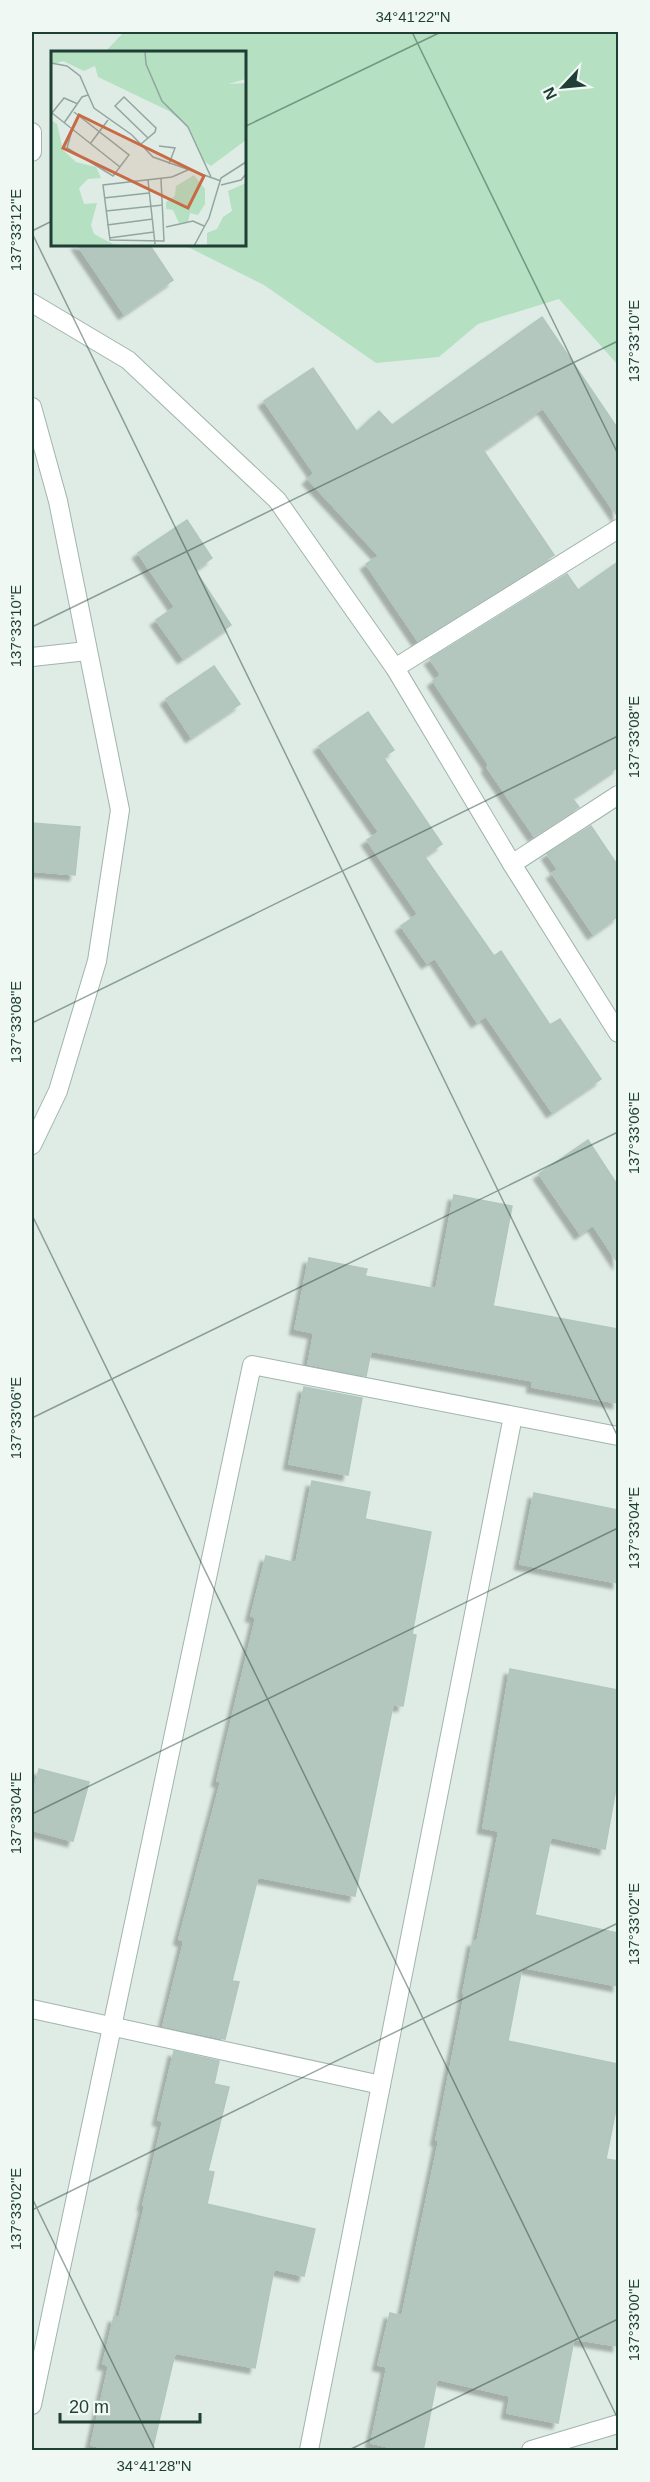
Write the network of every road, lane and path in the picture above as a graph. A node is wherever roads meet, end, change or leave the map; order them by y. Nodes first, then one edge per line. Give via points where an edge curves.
1 (32, 132) edge
2 (32, 152) edge
3 (32, 303) edge
4 (32, 406) edge
5 (618, 529) edge
6 (87, 651) junction
7 (32, 657) edge
8 (395, 668) junction
9 (618, 795) edge
10 (512, 864) junction
11 (618, 1033) edge
12 (32, 1145) edge
13 (513, 1416) junction
14 (618, 1437) edge
15 (32, 2009) edge
16 (112, 2026) junction
17 (381, 2085) junction
18 (32, 2405) edge
19 (618, 2424) edge
20 (309, 2451) edge
21 (531, 2451) edge

1 - 2 street
3 - 8 street via 128,360 277,500
4 - 6 street via 58,501
5 - 8 street
6 - 7 street
6 - 12 street via 120,810 98,961 58,1091
8 - 10 street
9 - 10 street
10 - 11 street
13 - 14 street
13 - 16 street via 252,1365
13 - 17 street
15 - 16 street
16 - 17 street
16 - 18 street
17 - 20 street
19 - 21 street

